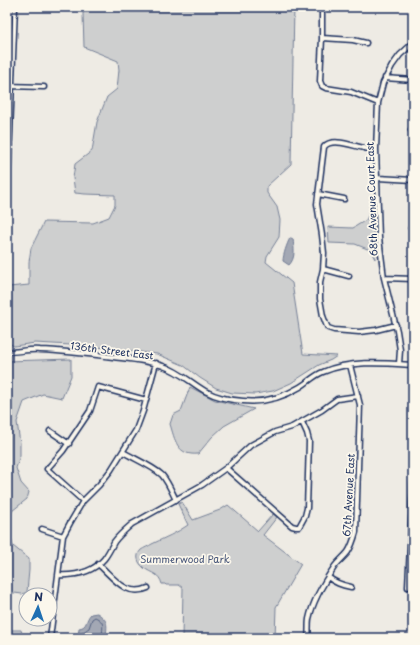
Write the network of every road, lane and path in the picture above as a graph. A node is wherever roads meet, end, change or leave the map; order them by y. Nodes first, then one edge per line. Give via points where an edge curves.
1 (15, 7) edge
2 (322, 7) edge
3 (322, 38) junction
4 (366, 43) dead end
5 (413, 43) edge
6 (385, 78) junction
7 (413, 80) edge
8 (9, 86) edge
9 (44, 87) dead end
10 (378, 103) junction
11 (376, 149) junction
12 (378, 178) junction
13 (413, 180) edge
14 (318, 194) junction
15 (344, 199) dead end
16 (7, 207) edge
17 (323, 269) junction
18 (349, 276) dead end
19 (384, 278) junction
20 (413, 279) edge
21 (396, 325) junction
22 (7, 352) edge
23 (156, 363) junction
24 (400, 364) junction
25 (350, 365) junction
26 (413, 365) edge
27 (358, 396) junction
28 (146, 400) junction
29 (302, 422) junction
30 (50, 431) dead end
31 (68, 444) junction
32 (123, 452) junction
33 (226, 468) junction
34 (413, 483) edge
35 (176, 500) junction
36 (83, 501) junction
37 (412, 505) edge
38 (42, 530) dead end
39 (63, 536) junction
40 (98, 564) junction
41 (58, 575) junction
42 (328, 577) junction
43 (351, 587) dead end
44 (408, 587) dead end
45 (148, 588) dead end
46 (50, 638) edge
47 (308, 638) edge

1 - 8 street
2 - 3 street
3 - 4 street
3 - 10 street via 320,81 323,87 351,92
5 - 6 street, 68th Avenue Court East via 395,60
6 - 7 street
6 - 10 street, 68th Avenue Court East
8 - 9 street
8 - 16 street
10 - 11 street, 68th Avenue Court East
11 - 12 street, 68th Avenue Court East
11 - 14 street via 339,143 325,144 322,151
12 - 13 street
12 - 19 street, 68th Avenue Court East via 379,238
14 - 15 street
14 - 17 street via 324,245
17 - 18 street
17 - 21 street via 320,299 328,328 367,331
19 - 20 street
19 - 21 street, 68th Avenue Court East
21 - 24 street, 68th Avenue Court East
22 - 23 street, 136th Street East via 51,350
23 - 25 street, 136th Street East via 172,369 212,394 253,402 281,396 322,372
23 - 28 street
24 - 25 street, 136th Street East
24 - 26 street, 136th Street East
25 - 27 street, 67th Avenue East
27 - 29 street via 337,399
27 - 42 street, 67th Avenue East via 360,431 356,532 348,552
28 - 31 street via 98,387 90,411
28 - 32 street via 136,430
29 - 33 street via 251,445
29 - 33 street via 309,440 307,508 299,527 292,526
30 - 31 street
31 - 36 street via 47,469
32 - 35 street via 162,475
32 - 36 street via 105,478
33 - 35 street
34 - 37 street
35 - 40 street via 128,528
36 - 39 street
37 - 44 street
38 - 39 street
39 - 41 street
40 - 41 street via 78,575
40 - 45 street via 115,581 126,587 137,590
41 - 46 street
42 - 43 street via 335,583
42 - 47 street, 67th Avenue East via 312,609

